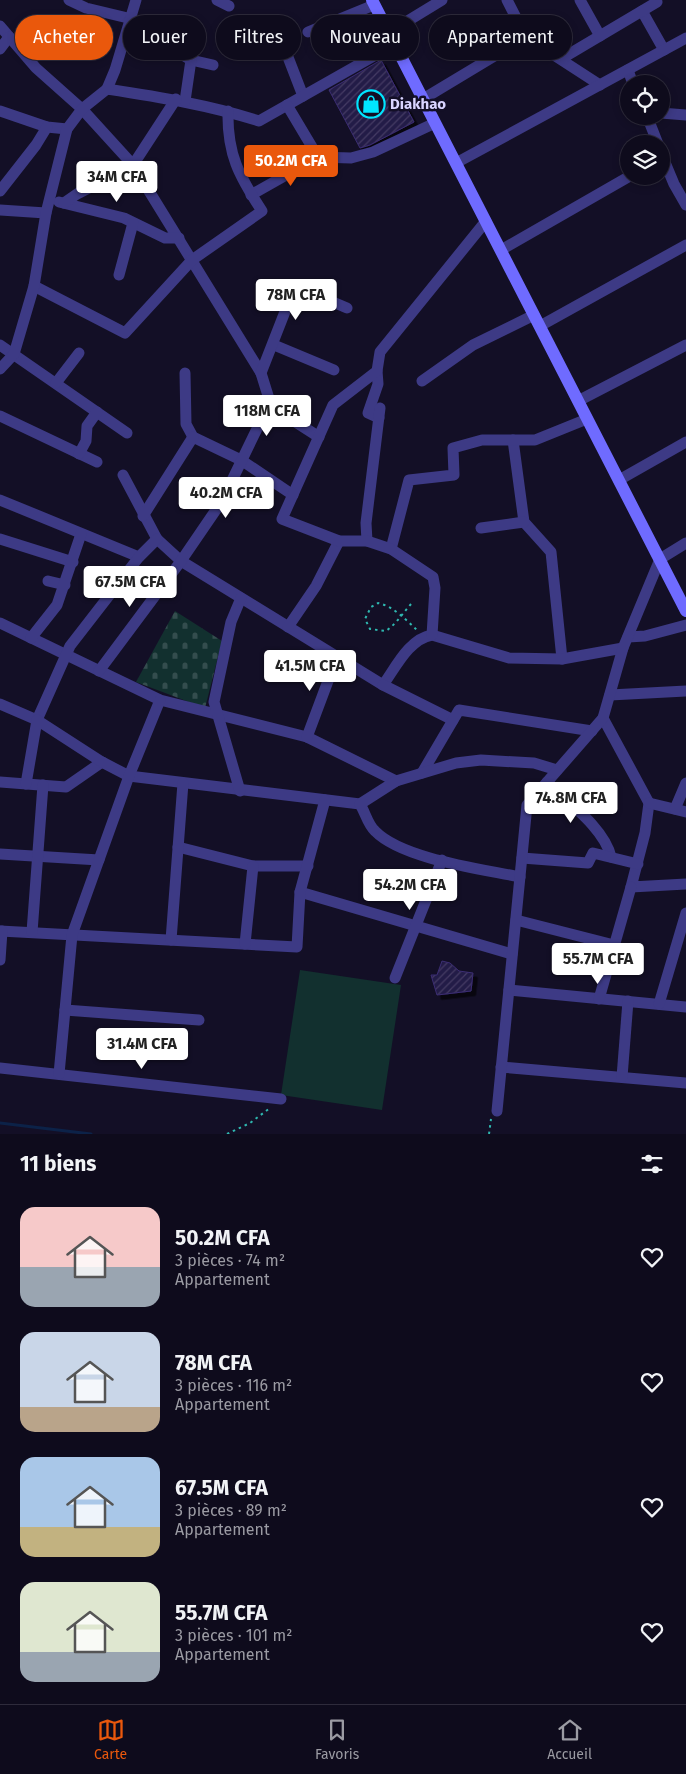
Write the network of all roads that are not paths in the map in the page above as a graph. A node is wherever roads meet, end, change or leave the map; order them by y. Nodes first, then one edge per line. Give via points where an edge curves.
1 (69, 0) edge
2 (136, 0) edge
3 (217, 0) edge
4 (442, 0) edge
5 (506, 0) edge
6 (580, 0) edge
7 (656, 0) edge
8 (373, 2) edge
9 (229, 6) dead end
10 (642, 11) junction
11 (133, 15) edge
12 (380, 15) edge
13 (417, 15) edge
14 (514, 15) edge
15 (123, 17) edge
16 (0, 26) edge
17 (308, 32) dead end
18 (600, 36) junction
19 (9, 37) junction
20 (686, 38) edge
21 (123, 46) edge
22 (0, 48) edge
23 (664, 50) junction
24 (572, 53) edge
25 (191, 60) joint
26 (289, 60) edge
27 (367, 60) edge
28 (403, 60) edge
29 (488, 60) edge
30 (562, 60) edge
31 (213, 65) dead end
32 (628, 70) junction
33 (630, 75) edge
34 (600, 85) junction
35 (107, 89) junction
36 (303, 96) junction
37 (423, 99) junction
38 (180, 100) junction
39 (287, 106) junction
40 (82, 109) junction
41 (0, 111) edge
42 (228, 111) junction
43 (670, 113) edge
44 (686, 115) edge
45 (435, 124) junction
46 (47, 127) junction
47 (67, 129) junction
48 (318, 157) junction
49 (456, 163) junction
50 (133, 165) junction
51 (670, 175) edge
52 (620, 182) edge
53 (686, 182) edge
54 (674, 184) junction
55 (0, 191) edge
56 (251, 195) junction
57 (50, 199) junction
58 (64, 203) junction
59 (686, 205) edge
60 (0, 210) edge
61 (46, 213) junction
62 (486, 221) junction
63 (133, 223) junction
64 (178, 238) junction
65 (686, 245) edge
66 (500, 250) junction
67 (192, 260) junction
68 (119, 275) dead end
69 (34, 286) junction
70 (347, 308) dead end
71 (537, 320) junction
72 (274, 344) junction
73 (0, 345) edge
74 (686, 345) edge
75 (14, 354) junction
76 (79, 354) dead end
77 (0, 369) edge
78 (334, 370) dead end
79 (377, 371) junction
80 (185, 373) dead end
81 (261, 373) junction
82 (422, 381) dead end
83 (56, 383) junction
84 (578, 401) junction
85 (270, 402) junction
86 (97, 412) junction
87 (0, 416) edge
88 (587, 419) junction
89 (127, 433) dead end
90 (193, 437) junction
91 (319, 437) junction
92 (513, 440) junction
93 (686, 442) edge
94 (79, 454) junction
95 (241, 460) junction
96 (97, 462) dead end
97 (122, 474) dead end
98 (619, 480) junction
99 (293, 495) junction
100 (0, 500) edge
101 (143, 516) junction
102 (524, 522) junction
103 (481, 528) dead end
104 (82, 534) junction
105 (0, 539) edge
106 (157, 539) junction
107 (339, 541) junction
108 (367, 541) junction
109 (686, 543) edge
110 (391, 548) junction
111 (139, 557) junction
112 (660, 559) junction
113 (181, 560) junction
114 (72, 562) junction
115 (48, 581) dead end
116 (65, 585) junction
117 (241, 598) junction
118 (686, 611) edge
119 (0, 623) edge
120 (686, 625) edge
121 (288, 627) junction
122 (428, 636) junction
123 (628, 637) junction
124 (31, 638) junction
125 (623, 648) junction
126 (66, 655) junction
127 (337, 657) junction
128 (562, 659) junction
129 (99, 671) junction
130 (383, 685) junction
131 (686, 691) edge
132 (610, 694) junction
133 (160, 700) junction
134 (0, 704) edge
135 (216, 716) junction
136 (603, 718) junction
137 (37, 720) junction
138 (453, 720) junction
139 (592, 731) junction
140 (307, 737) junction
141 (102, 762) junction
142 (558, 770) junction
143 (422, 773) junction
144 (129, 776) junction
145 (396, 781) junction
146 (0, 782) edge
147 (547, 782) junction
148 (183, 783) junction
149 (686, 783) edge
150 (26, 784) junction
151 (43, 785) junction
152 (240, 791) junction
153 (325, 800) junction
154 (649, 802) junction
155 (360, 804) junction
156 (680, 811) edge
157 (178, 847) junction
158 (0, 854) edge
159 (38, 856) junction
160 (611, 857) junction
161 (522, 858) junction
162 (99, 860) junction
163 (442, 860) junction
164 (638, 864) junction
165 (253, 866) junction
166 (308, 866) junction
167 (520, 877) junction
168 (686, 884) edge
169 (631, 887) junction
170 (300, 892) junction
171 (686, 913) edge
172 (516, 920) junction
173 (416, 926) junction
174 (1, 931) edge
175 (32, 932) junction
176 (72, 935) junction
177 (170, 940) junction
178 (245, 944) junction
179 (614, 945) junction
180 (512, 954) junction
181 (0, 960) edge
182 (395, 978) dead end
183 (508, 990) junction
184 (599, 999) junction
185 (628, 1001) junction
186 (659, 1004) junction
187 (686, 1007) edge
188 (65, 1010) junction
189 (198, 1020) dead end
190 (501, 1067) junction
191 (0, 1068) edge
192 (59, 1074) junction
193 (622, 1077) junction
194 (686, 1083) edge
195 (281, 1099) road end
196 (497, 1111) road end

1 - 15 street via 86,8
2 - 11 street
3 - 9 street
4 - 13 street
5 - 14 street
6 - 18 street
7 - 10 street
8 - 12 main road
8 - 17 street
10 - 18 street
10 - 23 street
16 - 19 street
18 - 24 street
19 - 22 street
19 - 40 street via 36,68
20 - 23 street
21 - 35 street
23 - 32 street
25 - 31 street
25 - 38 street
26 - 36 street
27 - 36 street
28 - 37 main road
29 - 37 street
30 - 34 street
32 - 33 street
32 - 34 street
34 - 49 street
35 - 38 street
35 - 40 street
36 - 39 street
37 - 45 main road
38 - 42 street
38 - 50 street
39 - 42 street via 259,121
39 - 48 street
40 - 47 street
40 - 50 street
41 - 46 street
42 - 56 street via 228,136 237,169
43 - 44 street
45 - 48 street via 373,152 351,158
45 - 49 main road
46 - 47 street
46 - 55 street
47 - 57 street
48 - 56 street
49 - 62 main road
50 - 58 street
50 - 64 street
51 - 54 street
52 - 66 street
53 - 54 street
54 - 59 street
56 - 67 street via 262,211
57 - 58 street
57 - 61 street
58 - 63 street
60 - 61 street
61 - 69 street
62 - 66 main road
62 - 79 street via 380,352
63 - 64 street via 165,238
63 - 68 street
64 - 67 street
65 - 71 street
66 - 71 main road
67 - 69 street via 125,333
67 - 81 street
69 - 75 street
70 - 72 street via 295,286
71 - 82 street via 472,345
71 - 84 main road
72 - 78 street
72 - 81 street
73 - 75 street
74 - 84 street
75 - 77 street
75 - 83 street
76 - 83 street
79 - 91 street via 333,405
79 - 108 street via 378,384 368,413 380,413 366,523
80 - 90 street via 186,424
81 - 85 street
83 - 86 street
84 - 88 main road
85 - 91 street
85 - 95 street
86 - 89 street
86 - 94 street via 86,426 86,441
87 - 94 street
88 - 92 street via 534,440
88 - 98 main road
90 - 95 street
90 - 101 street
91 - 99 street
92 - 102 street
92 - 110 street via 482,440 453,448 454,476 409,480
93 - 98 street
94 - 96 street
95 - 99 street
95 - 113 street via 222,501
97 - 101 street
98 - 112 main road
99 - 107 street via 282,518
100 - 104 street
101 - 106 street
102 - 103 street
102 - 128 street via 551,552
104 - 111 street
104 - 114 street
105 - 114 street
106 - 111 street
106 - 113 street
107 - 108 street
107 - 121 street via 316,586
108 - 110 street
109 - 112 street
110 - 122 street via 433,577 435,588
111 - 126 street
112 - 118 main road
112 - 123 street
113 - 117 street
113 - 129 street
114 - 116 street
115 - 116 street
116 - 124 street via 57,605
117 - 121 street
117 - 135 street via 231,622 214,702
119 - 124 street
120 - 123 street
121 - 127 street
122 - 128 street via 509,658
122 - 130 street via 411,647
123 - 125 street
124 - 126 street
125 - 128 street
125 - 132 street
126 - 129 street
126 - 137 street
127 - 130 street
127 - 140 street
129 - 133 street
130 - 138 street
131 - 132 street
132 - 136 street
133 - 135 street
133 - 144 street
134 - 137 street
135 - 140 street
135 - 152 street
136 - 139 street
136 - 154 street
137 - 141 street
137 - 150 street
138 - 139 street via 459,710
138 - 143 street
139 - 142 street
140 - 145 street
141 - 144 street
141 - 151 street via 66,787
142 - 143 street via 534,764 481,760
142 - 147 street
143 - 145 street
144 - 148 street
144 - 162 street
145 - 155 street
146 - 150 street
147 - 160 street via 600,834 608,844
147 - 161 street via 528,805
148 - 152 street
148 - 157 street
149 - 156 street
150 - 151 street
151 - 159 street
152 - 153 street
153 - 155 street
153 - 166 street
154 - 156 street
154 - 164 street
155 - 163 street via 374,831 412,851
157 - 165 street
157 - 177 street
158 - 159 street
159 - 162 street
159 - 175 street
160 - 161 street via 593,853 588,863
160 - 164 street
161 - 167 street
162 - 176 street
163 - 167 street
163 - 173 street
164 - 169 street
165 - 166 street
165 - 178 street
166 - 170 street
167 - 172 street
168 - 169 street
169 - 179 street
170 - 173 street
170 - 178 street via 297,947
171 - 186 street
172 - 179 street
172 - 180 street
173 - 180 street
173 - 182 street
174 - 175 street
174 - 181 street
175 - 176 street
176 - 177 street
176 - 188 street
177 - 178 street
179 - 184 street
180 - 183 street
183 - 184 street
183 - 190 street
184 - 185 street
185 - 186 street
185 - 193 street
186 - 187 street
188 - 189 street
188 - 192 street
190 - 193 street
190 - 196 street
191 - 192 street
192 - 195 street
193 - 194 street

